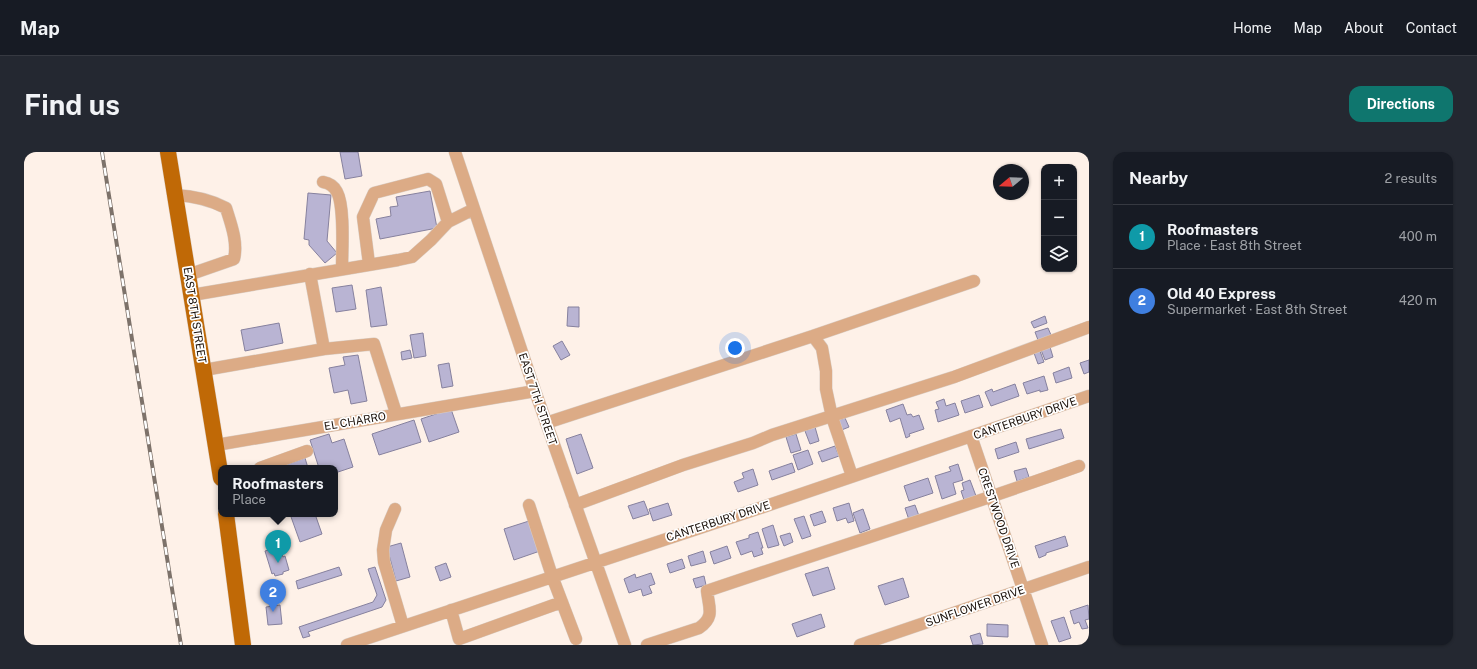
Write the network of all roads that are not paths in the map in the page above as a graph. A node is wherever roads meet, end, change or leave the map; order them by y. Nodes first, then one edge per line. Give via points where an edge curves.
1 (168, 152) edge
2 (455, 152) edge
3 (323, 182) dead end
4 (175, 195) junction
5 (474, 209) junction
6 (448, 222) junction
7 (369, 264) junction
8 (342, 269) junction
9 (310, 274) junction
10 (188, 275) junction
11 (974, 281) dead end
12 (192, 295) junction
13 (1089, 327) edge
14 (813, 336) junction
15 (324, 349) junction
16 (204, 370) junction
17 (535, 391) junction
18 (1089, 396) edge
19 (396, 414) junction
20 (832, 417) junction
21 (546, 423) junction
22 (971, 436) junction
23 (216, 445) junction
24 (307, 451) dead end
25 (219, 465) edge
26 (268, 465) edge
27 (1079, 466) dead end
28 (852, 476) junction
29 (992, 497) junction
30 (529, 505) dead end
31 (575, 505) junction
32 (395, 509) dead end
33 (226, 517) edge
34 (595, 562) junction
35 (1089, 567) edge
36 (552, 576) junction
37 (1023, 589) junction
38 (562, 602) junction
39 (451, 610) junction
40 (403, 626) junction
41 (576, 639) dead end
42 (243, 645) edge
43 (347, 645) edge
44 (625, 645) edge
45 (647, 645) edge
46 (860, 645) edge
47 (1042, 645) edge

1 - 4 main road, EAST 8TH STREET
2 - 5 street, EAST 7TH STREET
3 - 8 street via 334,187 341,203
4 - 10 main road, EAST 8TH STREET
4 - 10 street via 213,201 226,208 232,227 236,253 234,259
5 - 6 street
5 - 17 street, EAST 7TH STREET
6 - 7 street via 412,257
6 - 7 street via 436,184 428,179 374,193 363,217
7 - 8 street
8 - 9 street
9 - 12 street
9 - 15 street
10 - 12 main road, EAST 8TH STREET
11 - 14 street
12 - 16 main road, EAST 8TH STREET
13 - 20 street via 954,377
14 - 20 street via 822,348
14 - 21 street
15 - 16 street
15 - 19 street, EL CHARRO via 374,344
16 - 23 main road, EAST 8TH STREET
17 - 19 street
17 - 21 street, EAST 7TH STREET
18 - 22 street, CANTERBURY DRIVE
19 - 23 street, EL CHARRO
20 - 28 street
20 - 31 street via 683,465
21 - 31 street, EAST 7TH STREET
22 - 28 street, CANTERBURY DRIVE
22 - 29 street, CRESTWOOD DRIVE
23 - 25 main road, EAST 8TH STREET
24 - 26 street
27 - 29 street
28 - 34 street, CANTERBURY DRIVE
29 - 37 street, CRESTWOOD DRIVE
29 - 45 street via 707,591 710,611 706,623 699,628
30 - 36 street
31 - 34 street, EAST 7TH STREET
32 - 40 street via 386,530 383,550 384,562
33 - 42 main road
34 - 36 street, CANTERBURY DRIVE
34 - 44 street, EAST 7TH STREET
35 - 37 street, SUNFLOWER DRIVE
36 - 38 street
36 - 39 street, CANTERBURY DRIVE
37 - 46 street, SUNFLOWER DRIVE
37 - 47 street, CRESTWOOD DRIVE
38 - 39 street via 459,639
38 - 41 street
39 - 40 street, CANTERBURY DRIVE
40 - 43 street, CANTERBURY DRIVE

